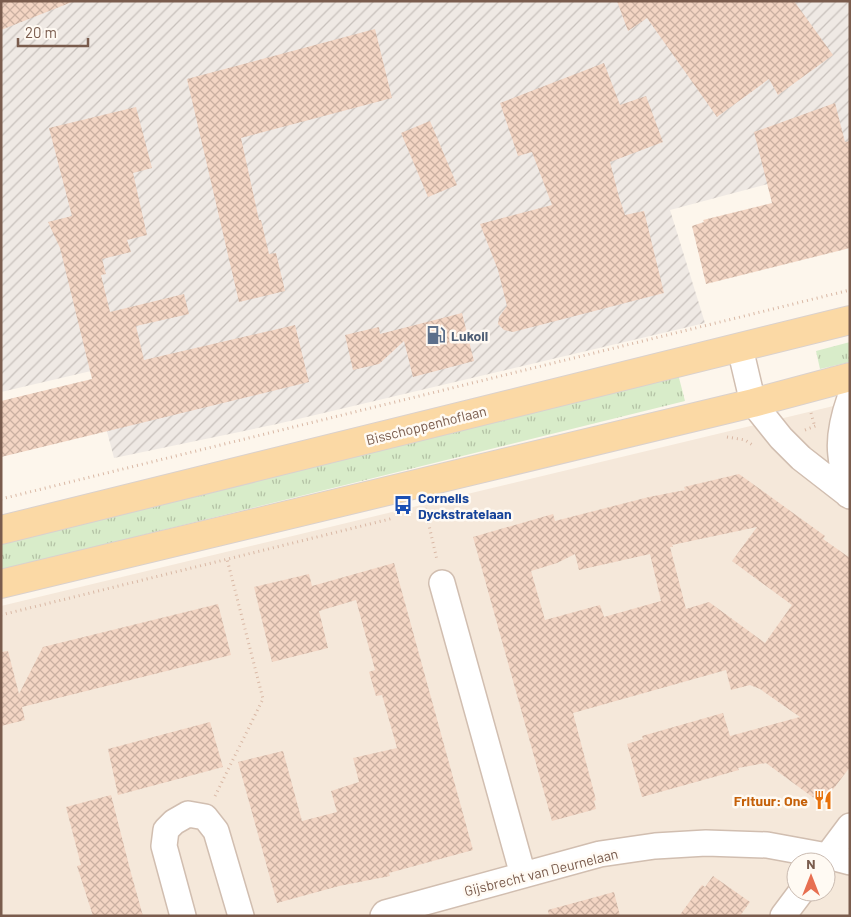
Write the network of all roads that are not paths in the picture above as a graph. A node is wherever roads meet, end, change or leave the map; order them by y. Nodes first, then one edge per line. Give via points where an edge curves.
1 (850, 320) edge
2 (740, 348) junction
3 (850, 377) edge
4 (752, 403) junction
5 (848, 404) edge
6 (849, 495) edge
7 (1, 530) edge
8 (442, 582) road end
9 (1, 584) edge
10 (850, 826) edge
11 (798, 852) edge
12 (836, 854) edge
13 (523, 875) junction
14 (794, 902) edge
15 (183, 916) edge
16 (241, 916) edge
17 (383, 916) edge
18 (783, 916) edge

1 - 2 main road, Bisschoppenhoflaan
2 - 4 street
2 - 7 main road, Bisschoppenhoflaan
3 - 4 main road
4 - 6 street via 801,458
4 - 9 main road
5 - 6 street via 841,424 839,450
8 - 13 street
10 - 12 street
11 - 13 street, Gijsbrecht van Deurnelaan via 768,845 706,842 655,846 600,854
13 - 17 street, Gijsbrecht van Deurnelaan
14 - 18 street
15 - 16 street via 164,846 166,830 188,814 205,817 216,831

